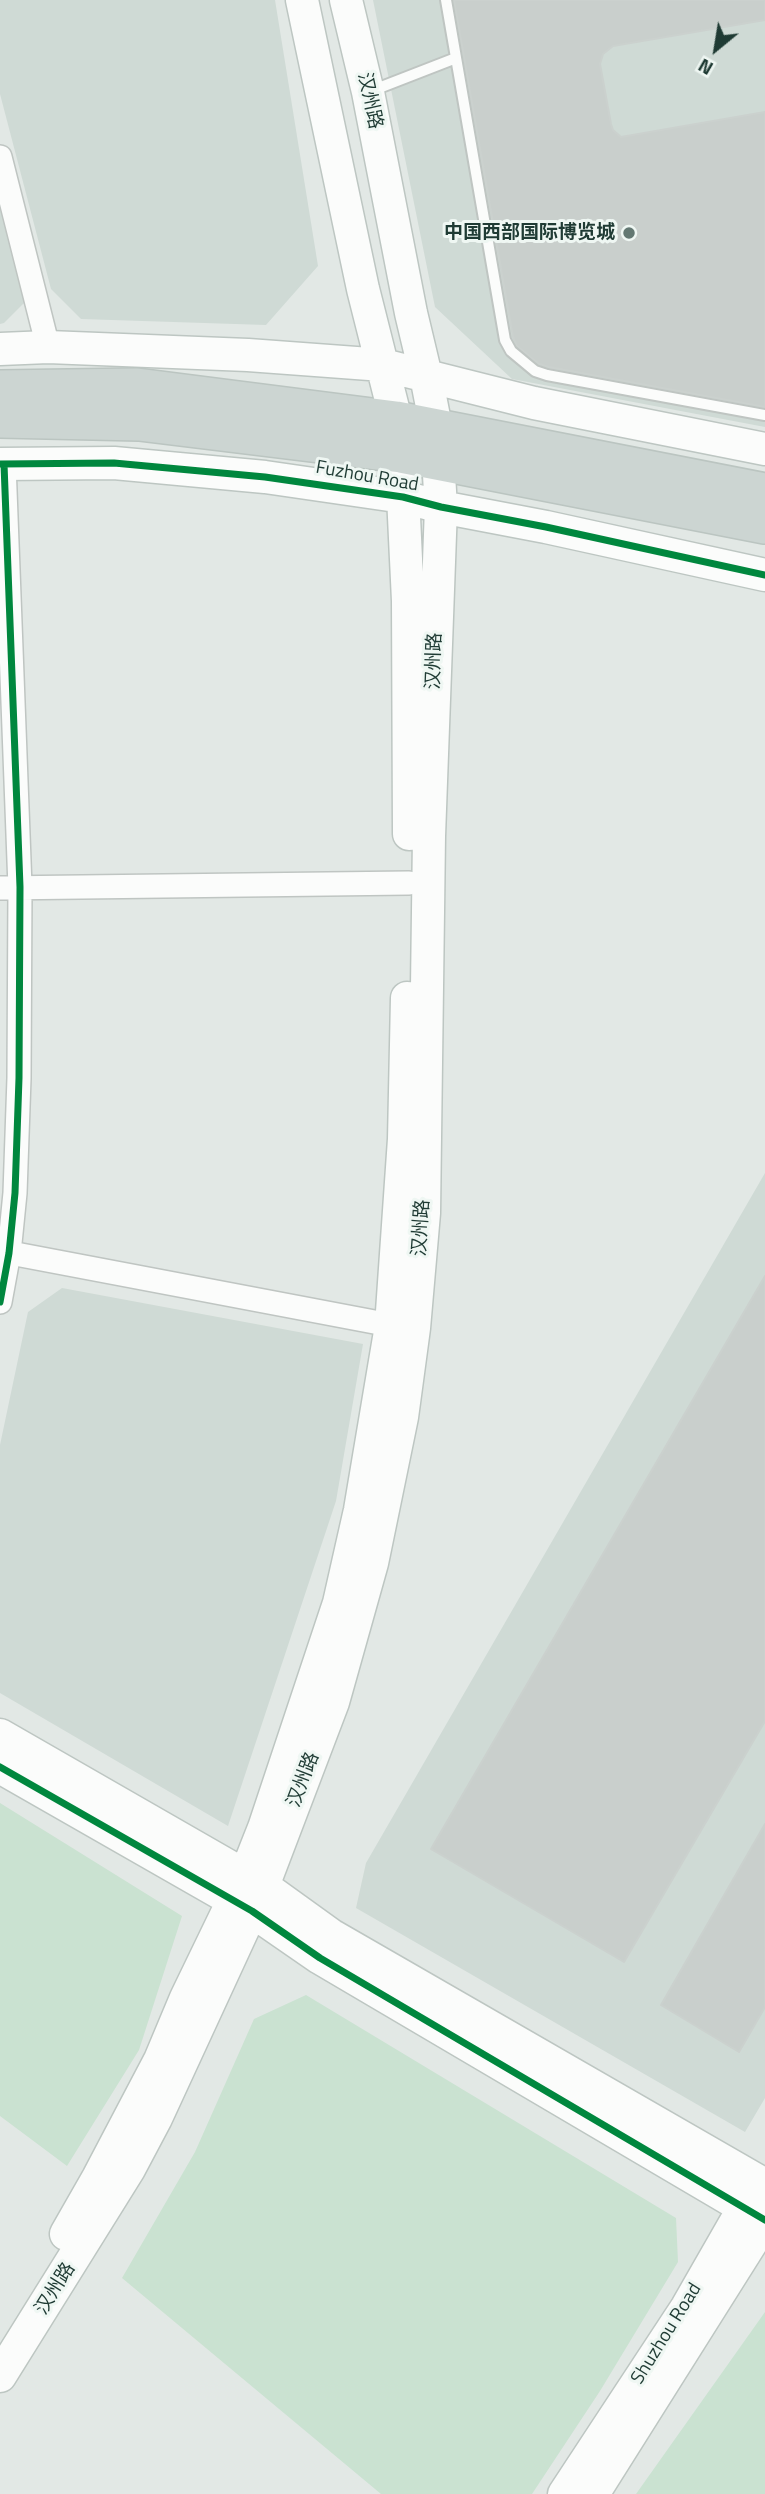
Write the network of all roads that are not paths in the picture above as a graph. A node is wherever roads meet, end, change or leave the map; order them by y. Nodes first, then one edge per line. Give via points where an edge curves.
1 (302, 0) edge
2 (346, 0) edge
3 (446, 0) edge
4 (456, 58) junction
5 (368, 92) junction
6 (0, 157) edge
7 (48, 347) junction
8 (0, 348) edge
9 (383, 365) junction
10 (426, 376) junction
11 (0, 389) edge
12 (765, 415) edge
13 (0, 419) edge
14 (399, 437) junction
15 (437, 444) junction
16 (765, 449) edge
17 (2, 464) edge
18 (765, 492) edge
19 (403, 497) junction
20 (441, 507) junction
21 (765, 525) edge
22 (765, 575) edge
23 (409, 883) junction
24 (10, 888) edge
25 (4, 1252) edge
26 (0, 1302) edge
27 (403, 1327) junction
28 (0, 1735) edge
29 (0, 1767) edge
30 (248, 1894) junction
31 (760, 2198) edge
32 (0, 2339) edge
33 (0, 2376) edge
34 (564, 2494) edge
35 (593, 2494) edge

1 - 9 main road, 汉州路
2 - 5 main road, 汉州路
3 - 4 lane
4 - 5 lane
4 - 12 lane via 505,340 511,351 547,375
5 - 10 main road, 汉州路
6 - 7 street
7 - 8 main road
7 - 9 main road
9 - 10 main road
9 - 14 main road, 汉州路
10 - 15 main road, 汉州路
10 - 16 main road via 534,403
11 - 14 main road, Fuzhou Road via 137,387
13 - 14 main road, Fuzhou Road
14 - 15 main road, Fuzhou Road
14 - 19 main road, 汉州路
15 - 18 main road, Fuzhou Road
15 - 20 main road, 汉州路
15 - 21 main road, Fuzhou Road
17 - 19 main road, Fuzhou Road via 114,463 265,477
17 - 24 street
19 - 20 main road, Fuzhou Road
19 - 23 main road, 汉州路
20 - 22 main road, Fuzhou Road
20 - 27 main road, 汉州路 via 429,836 425,1201
23 - 24 street
23 - 27 main road, 汉州路
24 - 25 street via 19,1078 15,1193
25 - 26 street
25 - 27 street
27 - 30 main road, 汉州路 via 339,1603 264,1828
28 - 30 main road
29 - 30 main road
30 - 31 main road via 331,1935
30 - 32 main road, 汉州路 via 135,2110
30 - 33 main road, 汉州路 via 156,2119 130,2169
31 - 34 main road, Shuzhou Road
31 - 35 main road, Shuzhou Road

